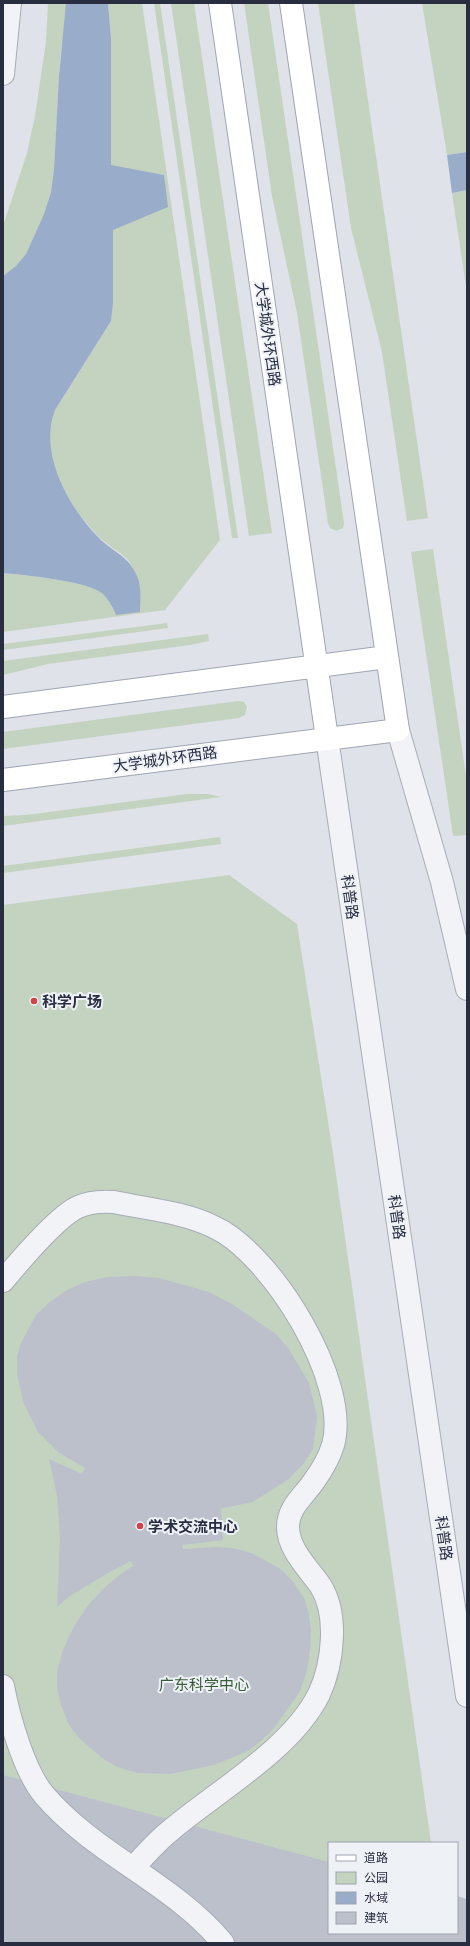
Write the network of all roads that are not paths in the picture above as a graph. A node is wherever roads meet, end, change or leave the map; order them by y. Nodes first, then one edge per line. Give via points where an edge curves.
1 (10, 3) edge
2 (220, 3) edge
3 (291, 3) edge
4 (3, 74) edge
5 (387, 657) junction
6 (317, 666) junction
7 (3, 707) edge
8 (398, 730) junction
9 (327, 738) junction
10 (3, 780) edge
11 (467, 989) edge
12 (3, 1281) edge
13 (3, 1686) edge
14 (467, 1696) edge
15 (133, 1868) junction
16 (223, 1943) edge

1 - 4 street
2 - 6 main road, 大学城外环西路
3 - 5 main road
5 - 6 main road
5 - 8 main road
6 - 7 main road
6 - 9 main road, 大学城外环西路
8 - 9 main road, 大学城外环西路
8 - 11 street via 442,882
9 - 10 main road, 大学城外环西路
9 - 14 street, 科普路
12 - 15 street via 64,1216 83,1205 101,1201 114,1202 194,1219 216,1227 252,1256 269,1274 287,1300 311,1341 328,1380 334,1404 336,1424 333,1445 324,1466 294,1507 288,1528 295,1549 322,1588 328,1607 332,1643 330,1660 318,1695 296,1727 285,1738 170,1830
13 - 15 street via 10,1720 18,1742 29,1769 44,1795 97,1842
15 - 16 street via 170,1894

